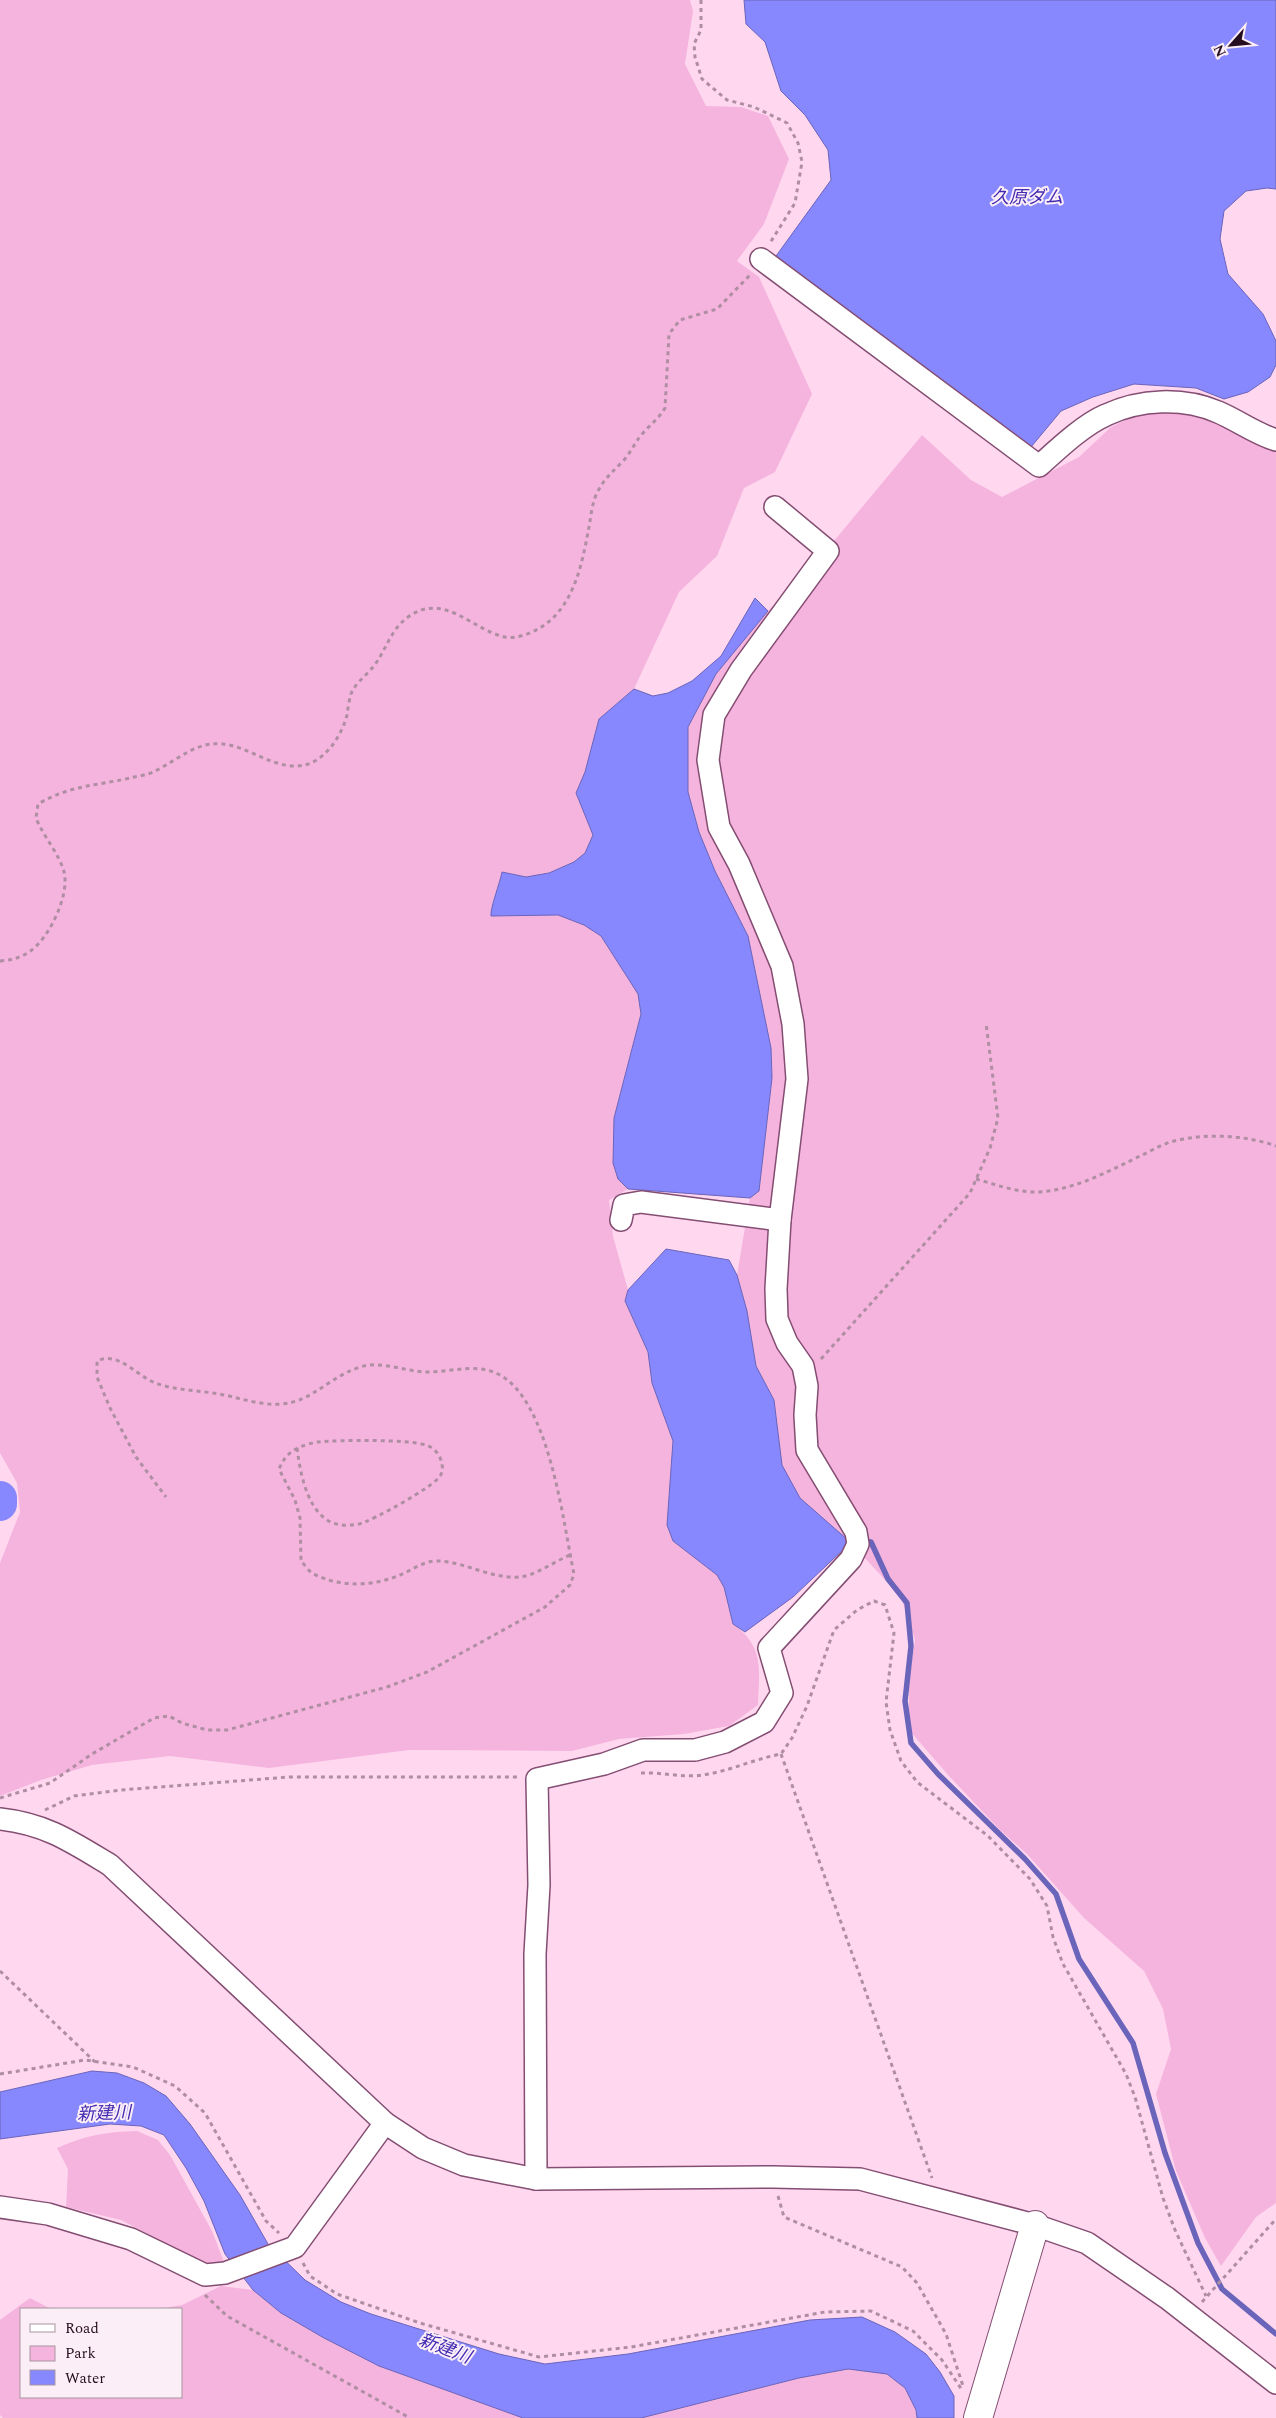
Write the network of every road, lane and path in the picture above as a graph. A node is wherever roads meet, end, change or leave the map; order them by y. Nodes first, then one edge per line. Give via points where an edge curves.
1 (701, 0) edge
2 (761, 258) junction
3 (1276, 440) edge
4 (775, 507) dead end
5 (0, 961) edge
6 (986, 1023) dead end
7 (1276, 1146) edge
8 (976, 1179) junction
9 (620, 1220) dead end
10 (780, 1220) junction
11 (805, 1376) junction
12 (297, 1448) junction
13 (166, 1497) dead end
14 (570, 1555) junction
15 (781, 1754) junction
16 (640, 1773) dead end
17 (537, 1779) junction
18 (0, 1798) edge
19 (0, 1819) edge
20 (26, 1822) junction
21 (0, 1971) edge
22 (95, 2062) junction
23 (0, 2074) edge
24 (385, 2122) junction
25 (773, 2176) junction
26 (536, 2179) junction
27 (940, 2200) junction
28 (0, 2207) edge
29 (1276, 2219) edge
30 (1035, 2225) junction
31 (295, 2247) junction
32 (201, 2291) dead end
33 (1206, 2296) junction
34 (1190, 2315) junction
35 (1276, 2383) edge
36 (972, 2406) edge
37 (410, 2418) edge

1 - 2 path via 701,30 694,44 702,78 727,100 754,107 787,123 798,143 802,162 795,203
2 - 3 street via 1039,466 1105,415 1144,403 1184,402 1217,411
2 - 5 path via 717,309 680,320 669,334 665,408 625,459 606,477 595,496 583,559 568,600 557,615 528,635 506,637 443,609 426,610 408,617 351,693 339,735 328,750 312,762 296,766 275,763 241,748 208,744 191,749 154,772 81,786 57,793 38,804 36,818 40,830 64,870 67,886 46,934 30,952 16,959
4 - 10 street via 828,551 741,670 714,715 708,760 719,827 739,864 782,966 792,1024 797,1079
6 - 8 path via 998,1118 990,1148
7 - 8 path via 1258,1140 1214,1136 1175,1141 1068,1188 1038,1192 1010,1189
8 - 11 path via 970,1193
9 - 10 street via 624,1205 641,1202
10 - 11 street via 777,1320 787,1343 803,1366
11 - 17 street via 807,1450 856,1532 858,1544 851,1559 769,1648 782,1693 764,1722 725,1742 694,1750 643,1750 604,1764
12 - 12 path via 316,1442 408,1442 436,1450 443,1466 440,1476 430,1485 378,1516 360,1524 340,1526 326,1520 315,1508 300,1472
12 - 14 path via 285,1456 279,1469 300,1518 301,1561 313,1574 359,1584 382,1582 437,1560 486,1573 518,1576 528,1575
13 - 14 path via 136,1457 110,1408 97,1377 97,1361 105,1357 116,1359 154,1382 286,1405 301,1401 366,1365 430,1372 475,1368 498,1374 508,1381 532,1414 549,1453
14 - 18 path via 574,1574 570,1585 560,1595 545,1607 427,1672 387,1687 227,1730 207,1730 169,1716 154,1718 50,1783
15 - 16 path via 763,1757 731,1770 700,1775
15 - 27 path
15 - 33 path via 807,1706 834,1630 857,1610 874,1601 885,1605 894,1633 886,1702 890,1730 901,1761 917,1782 988,1836 1030,1879 1046,1906 1063,1964 1126,2074 1162,2198
17 - 20 path via 511,1776 289,1777 121,1790 74,1796
17 - 26 street
19 - 20 street
20 - 24 street via 58,1834 110,1864
21 - 22 path
22 - 23 path via 86,2060
22 - 31 path via 133,2067 175,2086 204,2113 266,2220
24 - 26 street via 423,2148 464,2165
24 - 31 street
25 - 26 street
25 - 27 street via 860,2179
25 - 36 path via 784,2217 902,2267 917,2283 946,2334
27 - 30 street
28 - 31 street via 48,2214 131,2239 205,2275 224,2273
29 - 33 path
30 - 34 street via 1087,2243
30 - 36 street
31 - 36 path via 310,2276 336,2294 420,2323 539,2357 631,2347 825,2312 871,2311 913,2331 942,2360
32 - 37 path via 227,2316
33 - 34 path
34 - 35 street

